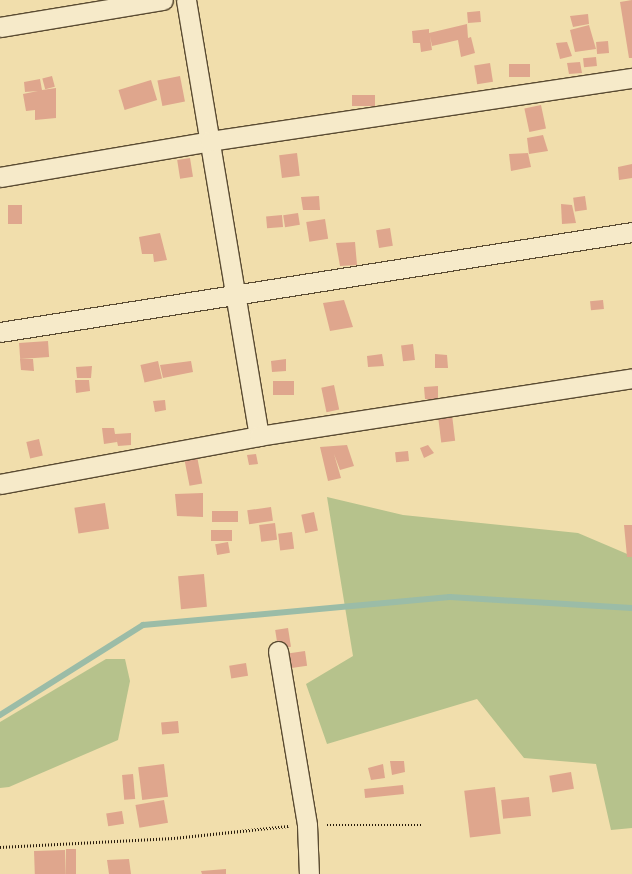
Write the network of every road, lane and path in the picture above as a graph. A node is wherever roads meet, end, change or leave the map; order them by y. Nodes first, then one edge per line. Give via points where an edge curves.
1 (163, 0) edge
2 (186, 0) edge
3 (0, 28) edge
4 (632, 78) edge
5 (210, 141) junction
6 (0, 177) edge
7 (632, 232) edge
8 (235, 293) junction
9 (0, 332) edge
10 (632, 378) edge
11 (258, 436) junction
12 (0, 484) edge
13 (278, 651) dead end
14 (307, 825) junction
15 (423, 825) dead end
16 (0, 847) edge
17 (308, 874) edge

1 - 3 street
2 - 5 street
4 - 5 street
5 - 6 street
5 - 8 street
7 - 8 street
8 - 9 street
8 - 11 street
10 - 11 street
11 - 12 street
13 - 14 street
14 - 15 path
14 - 16 path via 174,838
14 - 17 street

